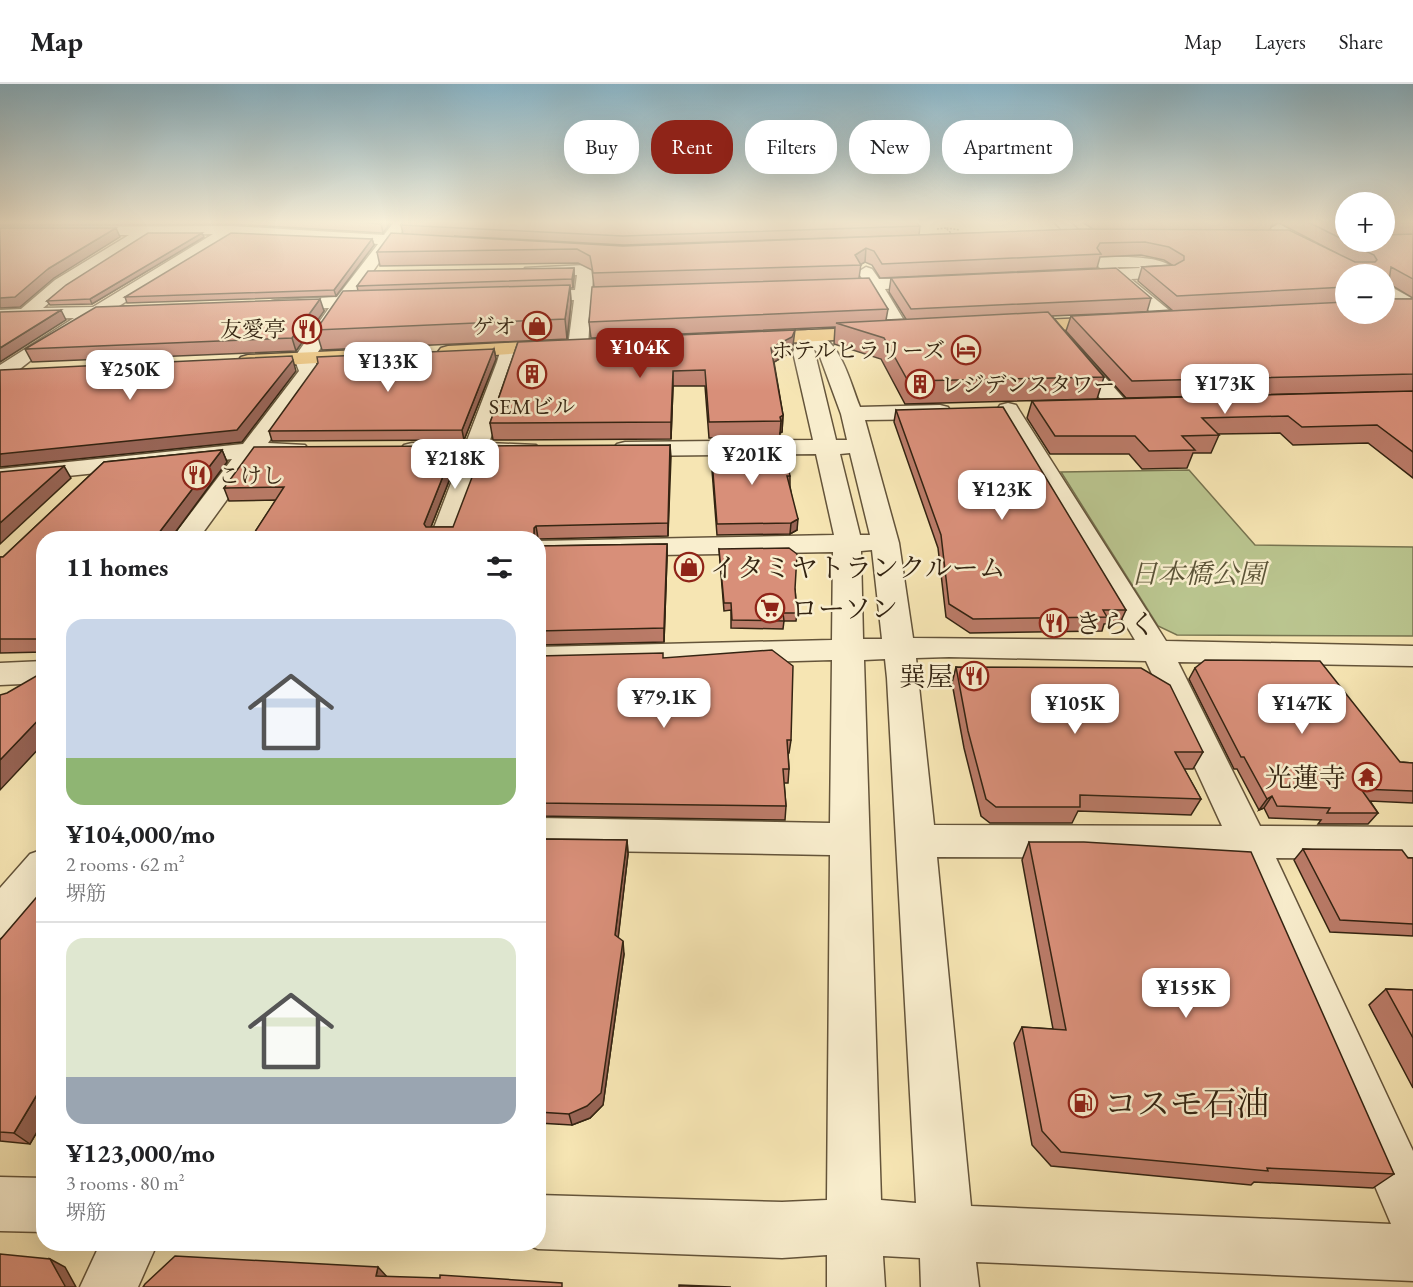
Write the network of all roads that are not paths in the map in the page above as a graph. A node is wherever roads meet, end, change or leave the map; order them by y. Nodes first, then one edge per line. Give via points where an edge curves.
1 (96, 278) edge
2 (152, 278) edge
3 (360, 278) edge
4 (585, 278) edge
5 (869, 278) edge
6 (1121, 278) edge
7 (70, 279) joint
8 (950, 281) edge
9 (873, 284) junction
10 (808, 287) edge
11 (653, 292) edge
12 (582, 294) junction
13 (1395, 295) edge
14 (513, 296) edge
15 (399, 300) edge
16 (341, 302) junction
17 (266, 305) edge
18 (1412, 306) edge
19 (1395, 307) edge
20 (143, 310) edge
21 (99, 312) junction
22 (26, 314) junction
23 (0, 315) edge
24 (1192, 318) edge
25 (1169, 319) junction
26 (1048, 325) junction
27 (1003, 327) edge
28 (924, 331) edge
29 (902, 332) junction
30 (809, 336) junction
31 (731, 340) edge
32 (601, 344) edge
33 (578, 346) junction
34 (509, 349) junction
35 (430, 352) edge
36 (384, 355) edge
37 (304, 358) junction
38 (229, 361) edge
39 (36, 370) edge
40 (2, 373) edge
41 (1119, 407) junction
42 (1143, 407) edge
43 (1097, 408) edge
44 (1008, 410) edge
45 (961, 411) edge
46 (846, 436) junction
47 (603, 449) edge
48 (252, 450) junction
49 (322, 450) edge
50 (393, 450) edge
51 (475, 450) junction
52 (545, 450) edge
53 (101, 466) junction
54 (6, 480) edge
55 (75, 490) edge
56 (191, 531) edge
57 (446, 531) edge
58 (885, 543) junction
59 (847, 544) junction
60 (546, 549) edge
61 (900, 648) junction
62 (848, 649) junction
63 (1158, 653) junction
64 (546, 657) edge
65 (1409, 661) edge
66 (24, 673) edge
67 (0, 701) edge
68 (546, 834) edge
69 (850, 839) junction
70 (915, 841) junction
71 (1248, 841) junction
72 (1413, 843) edge
73 (36, 876) edge
74 (0, 919) edge
75 (0, 1204) edge
76 (36, 1205) edge
77 (1413, 1211) edge
78 (546, 1222) edge
79 (853, 1226) junction
80 (944, 1233) junction
81 (126, 1251) edge
82 (1413, 1253) edge
83 (109, 1287) edge
84 (856, 1287) edge
85 (950, 1287) edge

1 - 7 street
2 - 21 street
3 - 16 street
4 - 12 street
5 - 9 street
6 - 25 street
7 - 22 street
8 - 9 street
9 - 10 street
9 - 29 street
11 - 12 street
12 - 14 street
12 - 33 street
13 - 18 street
15 - 16 street
16 - 17 street
16 - 37 street
18 - 19 main road
20 - 21 street
21 - 22 street
21 - 40 street
22 - 23 street
24 - 25 main road
25 - 26 main road
26 - 27 main road
26 - 41 street
28 - 29 main road
29 - 30 main road
30 - 31 main road
30 - 46 street via 803,352
32 - 33 main road
33 - 34 main road
34 - 35 main road
34 - 51 street
36 - 37 main road
37 - 38 main road
37 - 48 street via 309,371
39 - 40 main road
41 - 42 street
41 - 43 street
44 - 63 street
45 - 46 street
46 - 47 street
46 - 58 street
46 - 59 street
48 - 49 street
48 - 53 street
48 - 56 street
50 - 51 street
51 - 52 street
51 - 57 street
53 - 54 street
53 - 55 street
58 - 59 street
58 - 61 street
59 - 60 street
59 - 62 street
61 - 62 street
61 - 63 street
61 - 70 street
62 - 64 street
62 - 69 street
63 - 65 street
63 - 71 street
66 - 67 street
68 - 69 street
69 - 79 street
70 - 71 street
70 - 80 street
71 - 72 street
71 - 77 street
73 - 74 street
75 - 76 street
78 - 79 street via 782,1230
79 - 80 street
79 - 84 street
80 - 82 street
80 - 85 street
81 - 83 street

